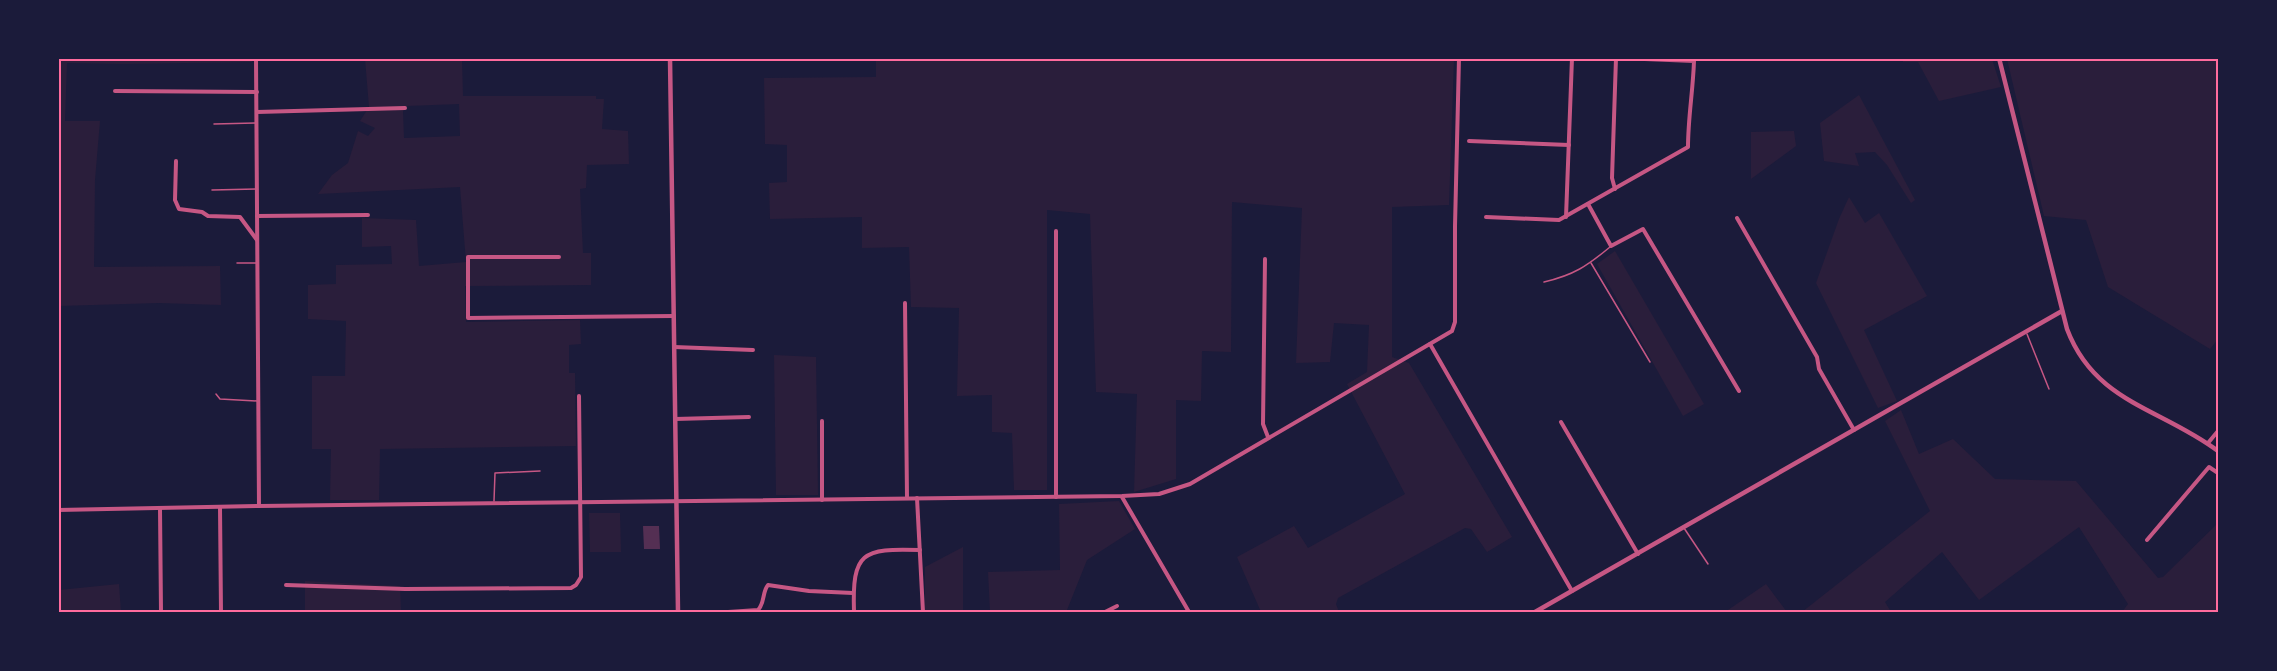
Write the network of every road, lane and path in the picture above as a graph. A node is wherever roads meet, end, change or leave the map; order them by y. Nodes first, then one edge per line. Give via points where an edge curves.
1 (256, 58) edge
2 (670, 58) edge
3 (1459, 58) edge
4 (1557, 58) edge
5 (1564, 58) edge
6 (1572, 58) edge
7 (1618, 58) edge
8 (1999, 58) edge
9 (1648, 59) edge
10 (115, 91) dead end
11 (257, 92) junction
12 (405, 108) dead end
13 (257, 112) junction
14 (257, 122) junction
15 (214, 124) dead end
16 (1469, 141) dead end
17 (1569, 145) junction
18 (176, 162) dead end
19 (257, 189) junction
20 (1616, 189) junction
21 (212, 190) dead end
22 (1588, 204) junction
23 (368, 215) dead end
24 (257, 216) junction
25 (1566, 217) junction
26 (1486, 218) dead end
27 (1737, 218) dead end
28 (1056, 231) dead end
29 (258, 241) junction
30 (1611, 246) junction
31 (559, 257) dead end
32 (1264, 260) dead end
33 (1591, 262) junction
34 (237, 263) dead end
35 (258, 263) junction
36 (1544, 282) dead end
37 (905, 303) dead end
38 (2062, 311) junction
39 (674, 316) junction
40 (2026, 331) junction
41 (1430, 344) junction
42 (674, 347) junction
43 (753, 350) dead end
44 (1650, 362) dead end
45 (2049, 389) dead end
46 (1739, 391) dead end
47 (216, 394) dead end
48 (579, 396) dead end
49 (258, 401) junction
50 (749, 417) dead end
51 (675, 419) junction
52 (822, 421) dead end
53 (1561, 422) dead end
54 (1854, 430) junction
55 (2218, 430) edge
56 (1268, 437) junction
57 (2208, 443) junction
58 (2218, 451) edge
59 (540, 471) dead end
60 (2218, 473) edge
61 (1122, 496) junction
62 (1056, 497) junction
63 (907, 498) junction
64 (917, 498) junction
65 (822, 500) junction
66 (581, 502) junction
67 (676, 502) junction
68 (495, 503) junction
69 (259, 506) junction
70 (220, 508) junction
71 (160, 509) junction
72 (58, 510) edge
73 (1684, 528) junction
74 (2147, 540) dead end
75 (920, 550) junction
76 (1638, 554) junction
77 (1708, 564) dead end
78 (286, 585) dead end
79 (1572, 591) junction
80 (853, 593) junction
81 (1117, 606) dead end
82 (761, 607) junction
83 (161, 612) edge
84 (221, 612) edge
85 (678, 612) edge
86 (728, 612) edge
87 (761, 612) edge
88 (854, 612) edge
89 (923, 612) edge
90 (1105, 612) edge
91 (1189, 612) edge
92 (1535, 612) edge
93 (2120, 612) edge
94 (2128, 612) edge

1 - 11 street
2 - 39 street
3 - 41 street via 1455,322 1452,331
4 - 5 street
6 - 17 street
7 - 9 street
7 - 20 street via 1612,178
8 - 38 street
9 - 20 street via 1694,61 1688,147
10 - 11 street
11 - 13 street
12 - 13 street
13 - 14 street
14 - 15 lane
14 - 19 street
16 - 17 street
17 - 25 street
18 - 29 street via 179,209 240,218
19 - 21 lane
19 - 24 street
20 - 22 street
22 - 25 street
22 - 30 street
23 - 24 street
24 - 29 street
25 - 26 street
27 - 54 street
28 - 62 street
29 - 35 street
30 - 33 lane
30 - 46 street via 1643,229
31 - 39 street via 468,257 468,318
32 - 56 street via 1263,424
33 - 36 lane via 1567,277
33 - 44 lane
34 - 35 lane
35 - 49 street
37 - 63 street
38 - 40 street
38 - 57 street via 2078,355 2101,382
39 - 42 street
40 - 45 lane
40 - 54 street
41 - 56 street
41 - 79 street
42 - 43 street
42 - 51 street
47 - 49 lane via 220,399
48 - 66 street
49 - 69 street
50 - 51 street
51 - 67 street
52 - 65 street
53 - 76 street
54 - 73 street
55 - 57 street
56 - 61 street via 1190,484 1159,494
57 - 58 street
59 - 68 lane via 495,473
60 - 74 street via 2209,467
61 - 62 street
61 - 91 street
62 - 64 street
63 - 64 street
63 - 65 street
64 - 75 street
65 - 67 street
66 - 67 street
66 - 68 street
66 - 78 street via 581,577 571,588
67 - 85 street
68 - 69 street
69 - 70 street
70 - 71 street
70 - 84 street
71 - 72 street
71 - 83 street
73 - 76 street
73 - 77 lane
75 - 80 street via 889,549 864,556 853,581
75 - 89 street
76 - 79 street
79 - 92 street
80 - 82 street via 771,584 765,588
80 - 88 street
81 - 90 street
82 - 86 street via 754,612
82 - 87 street
93 - 94 street

